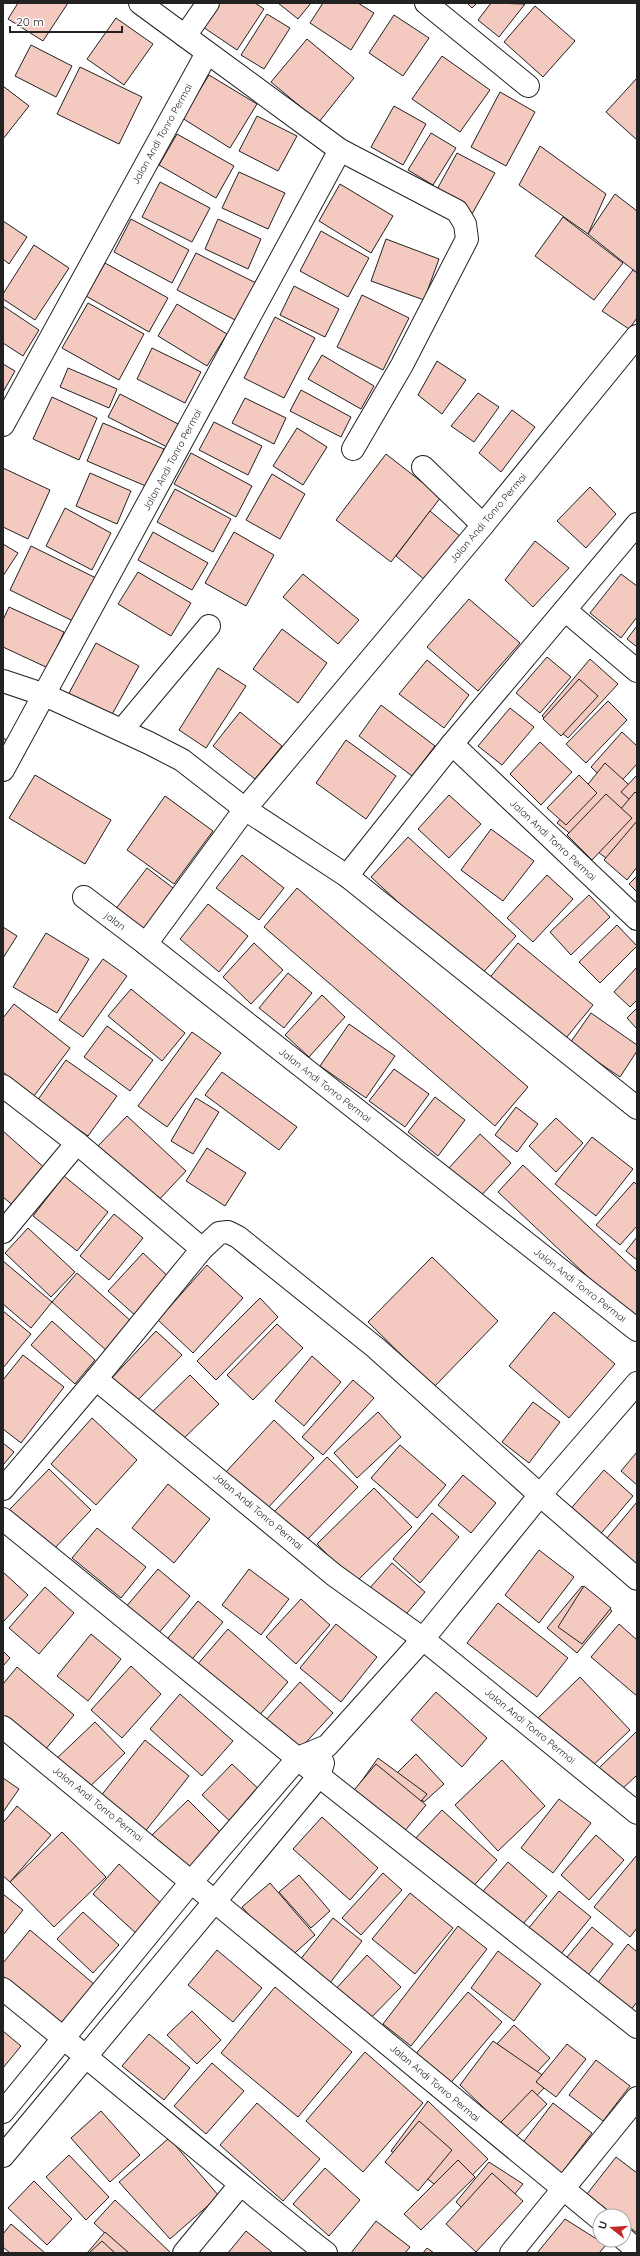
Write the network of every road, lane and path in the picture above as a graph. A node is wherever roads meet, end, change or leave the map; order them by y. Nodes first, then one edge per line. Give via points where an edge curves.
1 (140, 3) edge
2 (208, 3) edge
3 (426, 3) edge
4 (185, 36) junction
5 (207, 53) junction
6 (528, 86) dead end
7 (340, 150) junction
8 (637, 336) edge
9 (3, 425) edge
10 (352, 449) dead end
11 (423, 467) dead end
12 (637, 524) edge
13 (484, 525) junction
14 (565, 610) junction
15 (209, 626) dead end
16 (637, 671) edge
17 (3, 681) edge
18 (45, 695) junction
19 (122, 730) junction
20 (452, 744) junction
21 (3, 770) edge
22 (244, 809) junction
23 (347, 876) junction
24 (84, 897) dead end
25 (637, 919) edge
26 (146, 944) junction
27 (3, 1086) edge
28 (637, 1108) edge
29 (77, 1143) junction
30 (3, 1232) edge
31 (202, 1249) junction
32 (637, 1330) edge
33 (96, 1379) junction
34 (637, 1383) edge
35 (3, 1489) edge
36 (540, 1496) junction
37 (3, 1519) edge
38 (637, 1579) edge
39 (423, 1639) junction
40 (3, 1727) edge
41 (327, 1746) junction
42 (298, 1758) junction
43 (319, 1776) junction
44 (637, 1813) edge
45 (192, 1881) junction
46 (217, 1902) junction
47 (3, 1989) edge
48 (637, 2027) edge
49 (65, 2038) junction
50 (87, 2056) junction
51 (637, 2098) edge
52 (3, 2112) edge
53 (3, 2156) edge
54 (240, 2185) junction
55 (563, 2189) junction
56 (592, 2213) edge
57 (184, 2253) edge
58 (326, 2253) edge
59 (511, 2253) edge

1 - 4 street
2 - 4 street
3 - 6 street
4 - 5 street
5 - 7 street
5 - 9 street, Jalan Andi Tonro Permai
7 - 10 street via 457,211 465,224 467,240 402,365
7 - 18 street, Jalan Andi Tonro Permai
8 - 13 street, Jalan Andi Tonro Permai
11 - 13 street
12 - 14 street
13 - 22 street, Jalan Andi Tonro Permai
14 - 16 street
14 - 20 street
15 - 19 street
17 - 18 street
18 - 19 street
18 - 21 street, Jalan Andi Tonro Permai
19 - 22 street via 182,760
20 - 23 street
20 - 25 street, Jalan Andi Tonro Permai
22 - 23 street
22 - 26 street, Jalan Andi Tonro Permai
23 - 28 street
24 - 26 street, jalan
26 - 32 street, Jalan Andi Tonro Permai
27 - 29 street
29 - 30 street
29 - 31 street
31 - 33 street
31 - 36 street via 219,1233 228,1232 238,1237 376,1348
33 - 35 street
33 - 39 street, Jalan Andi Tonro Permai via 334,1575
34 - 36 street
36 - 38 street
36 - 39 street
37 - 42 street
39 - 41 street
39 - 44 street, Jalan Andi Tonro Permai
40 - 45 street, Jalan Andi Tonro Permai
41 - 42 street
41 - 43 street
42 - 43 street
42 - 45 street
43 - 46 street
43 - 48 street
45 - 46 street, Jalan Andi Tonro Permai
45 - 49 street
46 - 50 street
46 - 55 street, Jalan Andi Tonro Permai
47 - 49 street
49 - 50 street
49 - 52 street
50 - 53 street
50 - 54 street
51 - 55 street
54 - 57 street
54 - 58 street
55 - 56 street, Jalan Andi Tonro Permai
55 - 59 street

